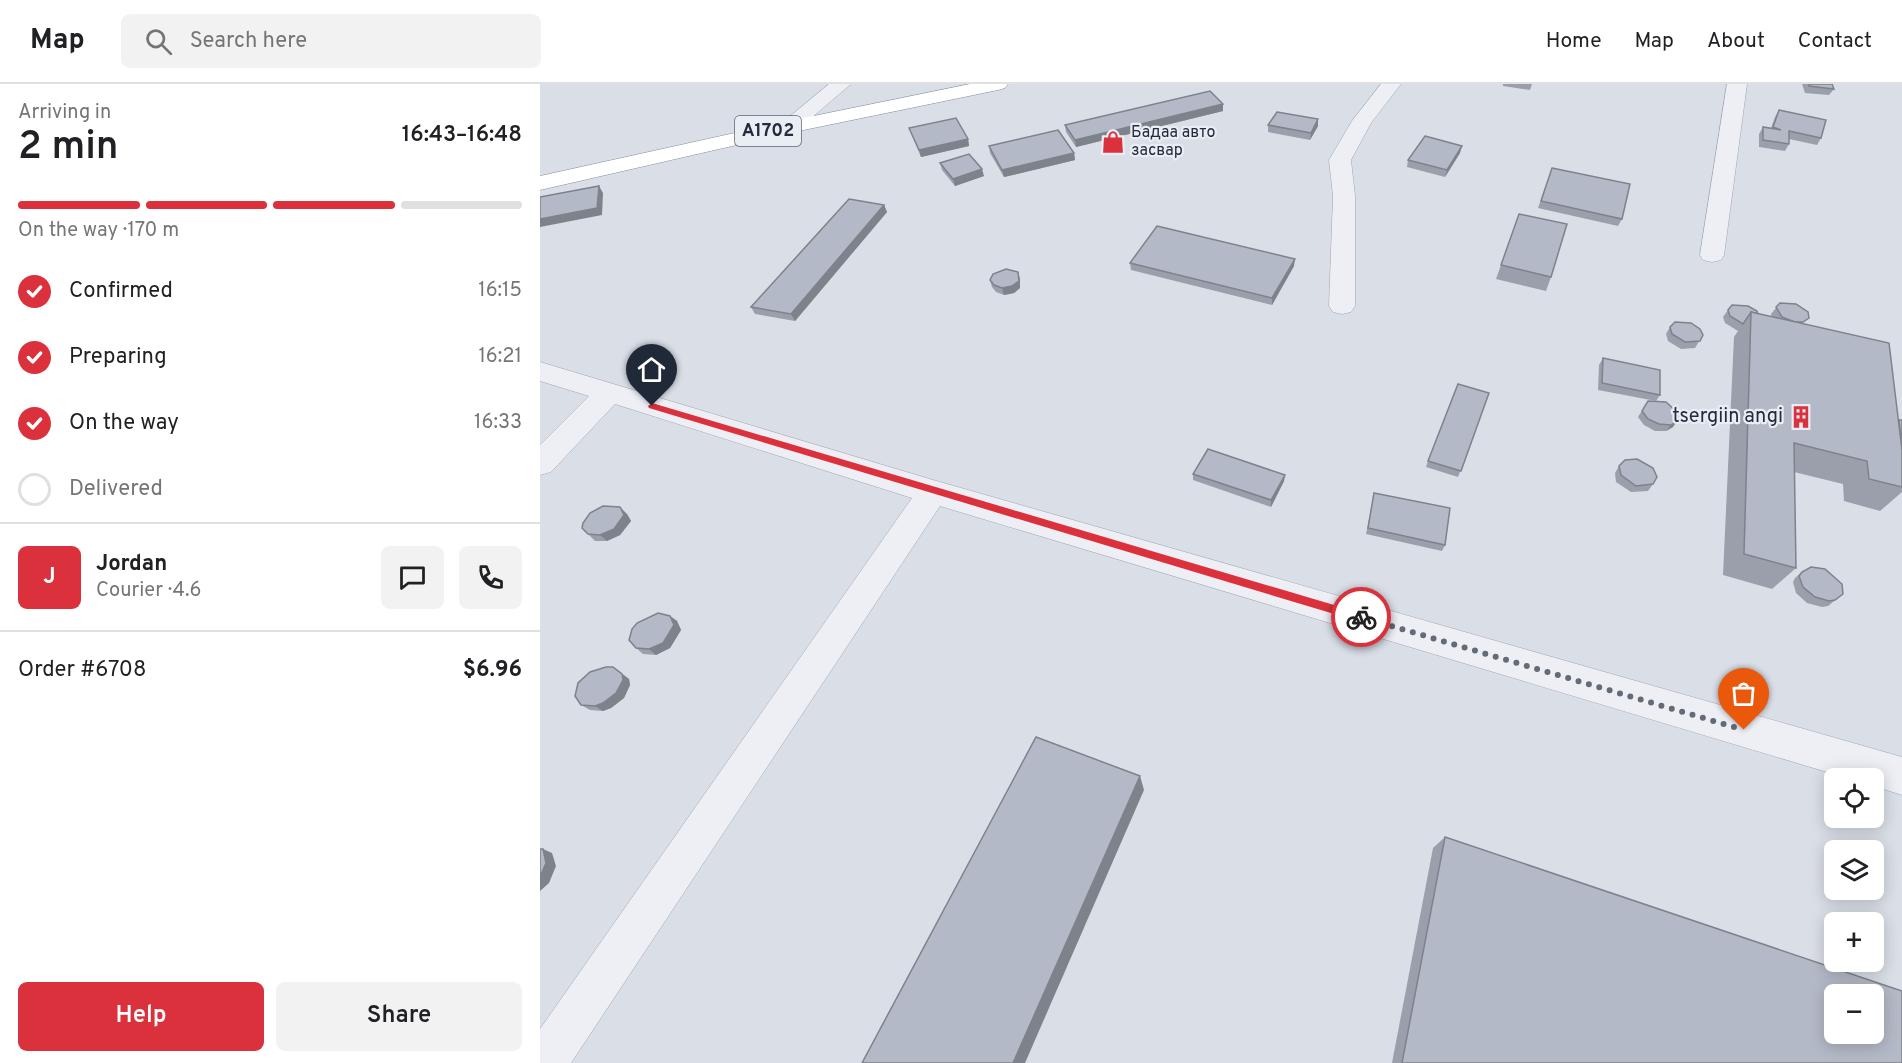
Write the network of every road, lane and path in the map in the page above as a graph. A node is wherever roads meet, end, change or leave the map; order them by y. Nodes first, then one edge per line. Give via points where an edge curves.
1 (841, 84) edge
2 (998, 84) edge
3 (1391, 84) edge
4 (1737, 84) edge
5 (789, 127) junction
6 (540, 183) edge
7 (1712, 255) dead end
8 (1342, 306) dead end
9 (540, 371) edge
10 (609, 393) junction
11 (540, 464) edge
12 (933, 492) junction
13 (1902, 776) edge
14 (544, 1063) edge

1 - 5 street
2 - 5 highway, A1702
3 - 8 street via 1340,160 1344,196
4 - 7 street
5 - 6 highway, A1702
9 - 10 street
10 - 11 street
10 - 12 street
12 - 13 street
12 - 14 street

